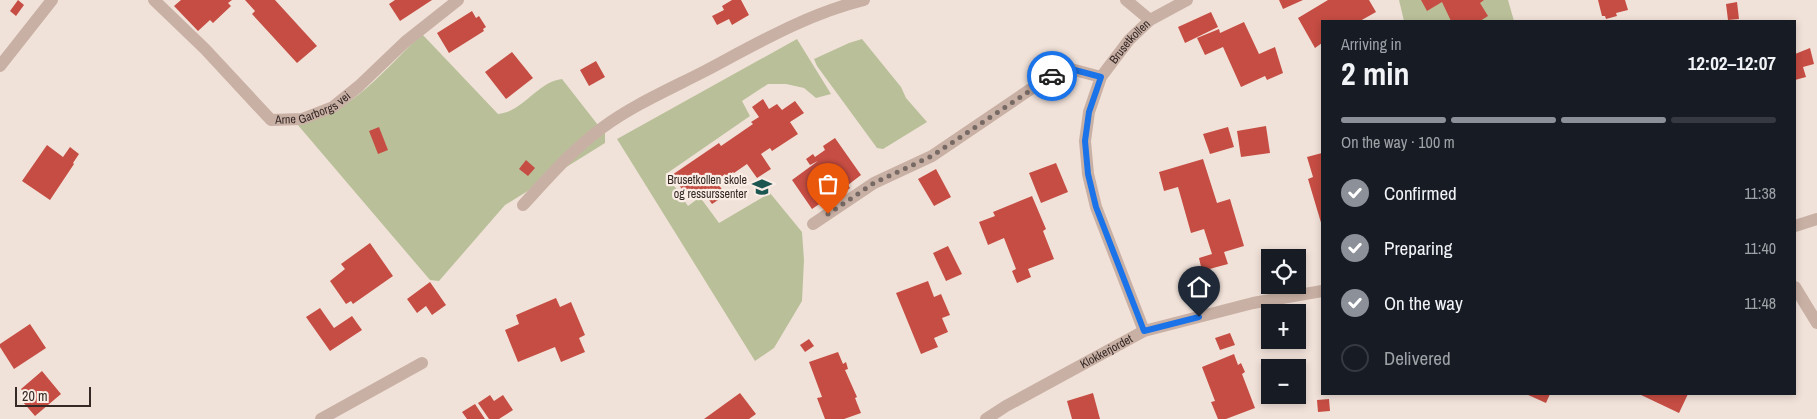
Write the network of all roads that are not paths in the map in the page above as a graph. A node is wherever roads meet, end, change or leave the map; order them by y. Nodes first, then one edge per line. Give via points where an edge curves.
1 (52, 0) edge
2 (154, 0) edge
3 (458, 0) edge
4 (864, 0) edge
5 (1126, 0) edge
6 (1187, 0) edge
7 (1150, 20) junction
8 (0, 66) edge
9 (1101, 77) junction
10 (523, 205) dead end
11 (1817, 219) edge
12 (813, 224) dead end
13 (1796, 226) edge
14 (1796, 289) edge
15 (1321, 291) edge
16 (1817, 323) edge
17 (1144, 331) junction
18 (422, 363) dead end
19 (321, 419) edge
20 (986, 419) edge

1 - 8 street
2 - 3 street, Arne Garborgs vei via 271,120 302,119 334,107 405,42
4 - 10 street via 837,7 793,26 626,111 575,149
5 - 7 street
6 - 7 street, Brusetkollen
7 - 9 street, Brusetkollen via 1129,40
9 - 12 street via 1071,69 1050,76 932,156 874,183
9 - 17 street, Brusetkollen via 1089,112 1085,141 1088,174 1096,207
11 - 13 street
14 - 16 street
15 - 17 street, Klokkerjordet via 1253,303
17 - 20 street, Klokkerjordet
18 - 19 street

